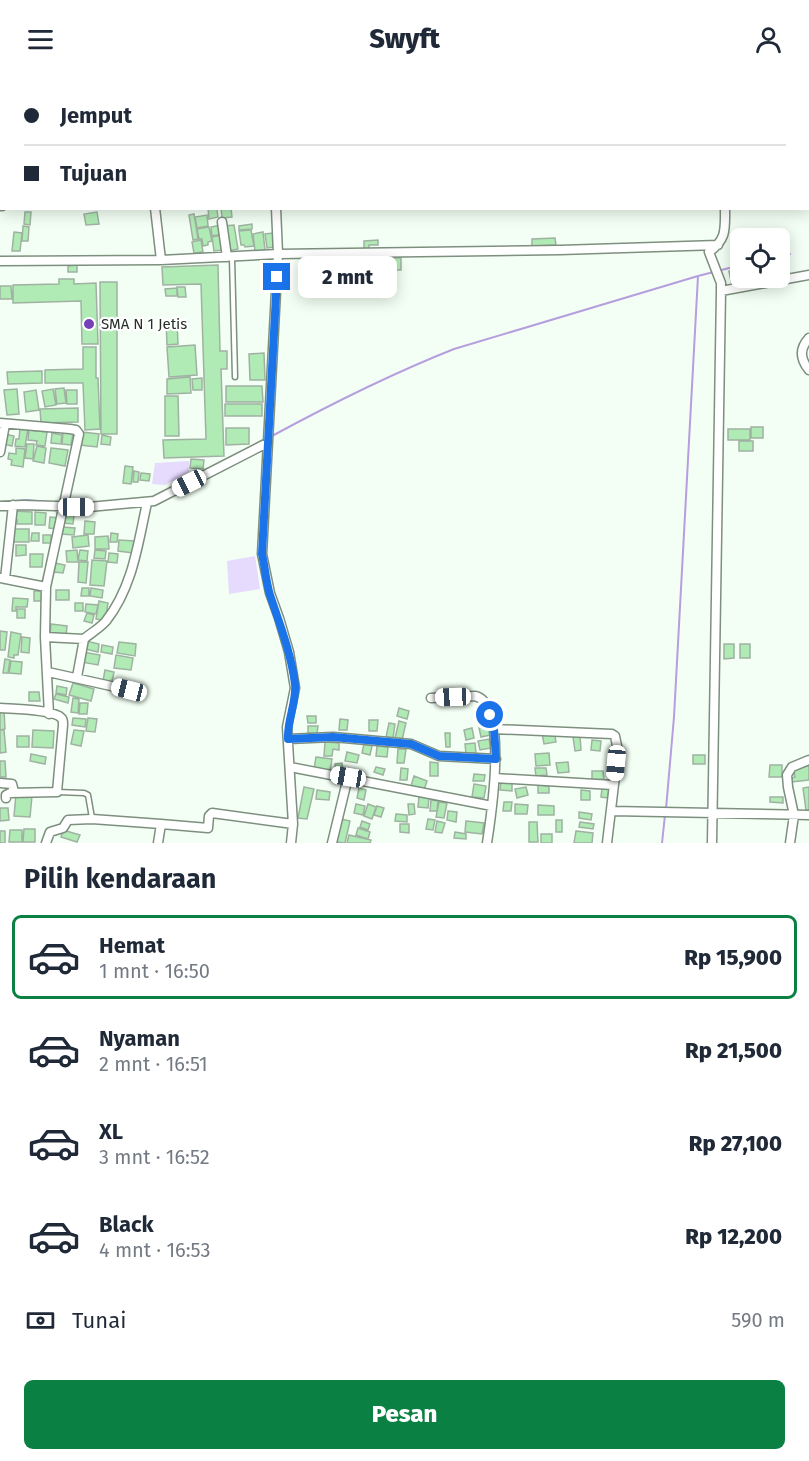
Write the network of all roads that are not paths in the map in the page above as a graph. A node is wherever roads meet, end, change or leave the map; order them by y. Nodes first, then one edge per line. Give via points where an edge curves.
1 (155, 210) edge
2 (276, 210) edge
3 (725, 210) edge
4 (222, 222) dead end
5 (718, 245) junction
6 (278, 254) junction
7 (230, 257) junction
8 (161, 260) junction
9 (0, 261) edge
10 (809, 275) edge
11 (721, 287) junction
12 (809, 338) edge
13 (809, 370) edge
14 (235, 377) dead end
15 (2, 423) edge
16 (267, 440) junction
17 (0, 452) edge
18 (147, 502) junction
19 (13, 505) junction
20 (0, 506) edge
21 (64, 506) junction
22 (2, 579) edge
23 (46, 587) junction
24 (45, 637) junction
25 (84, 639) junction
26 (48, 672) junction
27 (77, 677) junction
28 (129, 690) dead end
29 (431, 698) dead end
30 (0, 708) edge
31 (49, 714) junction
32 (494, 729) junction
33 (288, 739) junction
34 (496, 759) junction
35 (809, 760) edge
36 (290, 767) junction
37 (348, 777) junction
38 (495, 778) junction
39 (0, 783) edge
40 (613, 785) junction
41 (14, 792) junction
42 (57, 792) junction
43 (6, 798) dead end
44 (492, 806) junction
45 (612, 811) junction
46 (711, 813) junction
47 (794, 815) junction
48 (809, 815) edge
49 (92, 819) junction
50 (161, 824) junction
51 (293, 824) junction
52 (46, 843) edge
53 (158, 843) edge
54 (291, 843) edge
55 (332, 843) edge
56 (487, 843) edge
57 (607, 843) edge
58 (712, 843) edge
59 (790, 843) edge

1 - 8 street
2 - 6 street
3 - 5 street via 724,237
4 - 7 street
5 - 6 street
5 - 11 street via 709,252
6 - 7 street
6 - 16 street
7 - 8 street
7 - 14 lane
8 - 9 street
10 - 11 street
11 - 46 street
12 - 13 street via 801,351
15 - 17 street
15 - 21 street via 70,429 80,434
16 - 18 street
16 - 33 street via 262,554 295,688
18 - 21 street
18 - 25 street via 132,572 117,605 105,622
19 - 20 street
19 - 21 street
19 - 22 street
21 - 23 street
22 - 23 street
23 - 24 street
24 - 25 street
24 - 26 street
25 - 27 street
26 - 27 street
26 - 31 street
27 - 28 street
29 - 32 street via 481,697
30 - 31 street
31 - 42 street via 59,716 63,725
32 - 34 street
32 - 40 street via 612,734 618,751
33 - 34 street via 333,737 411,744 439,756
33 - 36 street
34 - 38 street
35 - 47 street via 792,767 787,775
36 - 37 street
36 - 51 street
37 - 44 street
37 - 55 street
38 - 40 street
38 - 44 street
39 - 41 street via 12,784
40 - 45 street
41 - 42 street
41 - 43 street
42 - 49 lane via 88,795
44 - 56 street
45 - 46 street
45 - 57 street
46 - 47 street
46 - 58 street
47 - 48 street
47 - 59 street
49 - 50 street
49 - 52 street via 68,820 63,828 50,832
50 - 51 street via 208,828 212,813
50 - 53 street
51 - 54 street

